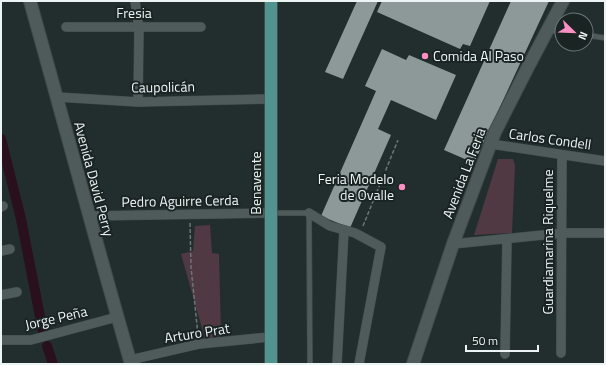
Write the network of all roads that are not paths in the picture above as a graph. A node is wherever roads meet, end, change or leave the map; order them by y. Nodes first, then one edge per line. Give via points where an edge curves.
1 (30, 1) edge
2 (135, 1) edge
3 (271, 1) edge
4 (563, 1) edge
5 (66, 27) dead end
6 (201, 27) dead end
7 (139, 28) junction
8 (548, 29) junction
9 (554, 30) edge
10 (594, 36) edge
11 (605, 38) edge
12 (57, 97) junction
13 (270, 99) junction
14 (138, 102) junction
15 (491, 144) junction
16 (562, 155) junction
17 (605, 161) edge
18 (271, 213) junction
19 (308, 214) junction
20 (89, 216) junction
21 (344, 230) junction
22 (562, 233) junction
23 (605, 234) edge
24 (507, 238) junction
25 (453, 244) junction
26 (17, 292) dead end
27 (1, 295) edge
28 (117, 317) junction
29 (270, 337) junction
30 (1, 340) edge
31 (561, 353) dead end
32 (505, 354) dead end
33 (130, 362) edge
34 (271, 364) edge
35 (310, 364) edge
36 (337, 364) edge
37 (359, 364) edge
38 (414, 364) edge

1 - 12 main road, Avenida David Perry
2 - 7 street
3 - 13 main road, Benavente
4 - 8 main road, Avenida La Feria
5 - 7 street, Fresia
6 - 7 street, Fresia
7 - 14 street
8 - 9 lane
8 - 15 main road, Avenida La Feria
10 - 11 lane
12 - 14 street, Caupolicán
12 - 20 main road, Avenida David Perry
13 - 14 street, Caupolicán
13 - 18 main road, Benavente
15 - 16 street, Carlos Condell
15 - 25 main road, Avenida La Feria
16 - 17 street, Carlos Condell
16 - 22 street, Guardiamarina Riquelme
18 - 19 lane
18 - 20 street, Pedro Aguirre Cerda
18 - 29 main road, Benavente
19 - 21 street via 330,226
19 - 35 lane
20 - 28 main road, Avenida David Perry
21 - 36 street
21 - 37 street via 381,247
22 - 23 street
22 - 24 street
22 - 31 street, Guardiamarina Riquelme
24 - 25 street
24 - 32 street
25 - 38 main road, Avenida La Feria
26 - 27 street
28 - 30 street, Jorge Peña via 31,340
28 - 33 main road, Avenida David Perry
29 - 33 street, Arturo Prat via 199,344
29 - 34 main road, Benavente

